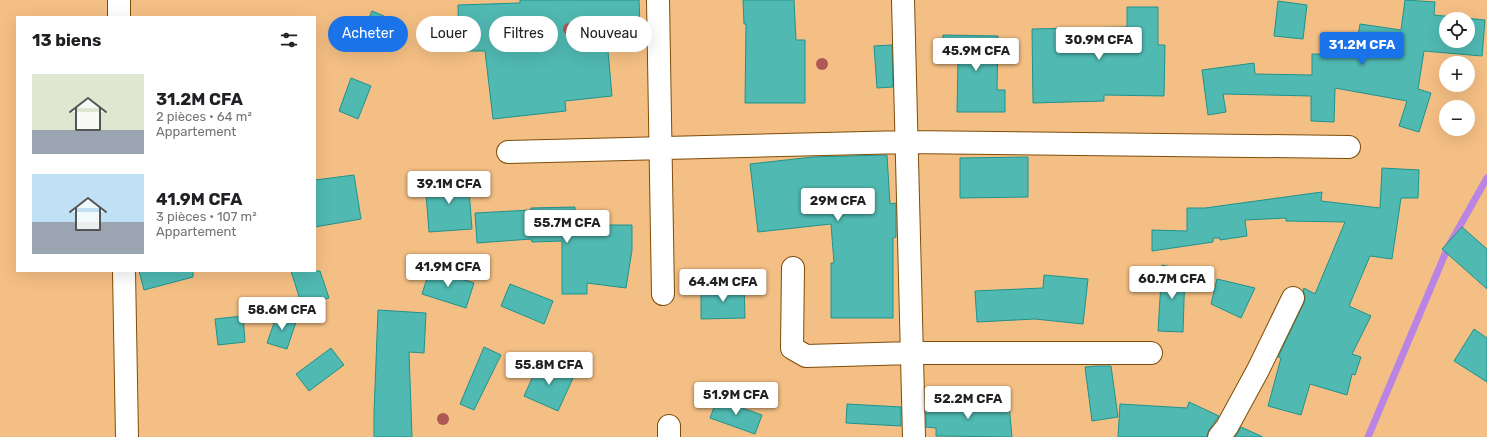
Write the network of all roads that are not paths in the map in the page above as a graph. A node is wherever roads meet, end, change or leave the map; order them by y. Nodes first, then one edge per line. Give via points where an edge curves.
1 (119, 0) edge
2 (658, 0) edge
3 (903, 0) edge
4 (119, 16) edge
5 (906, 142) junction
6 (1349, 147) dead end
7 (661, 148) junction
8 (508, 152) dead end
9 (793, 268) dead end
10 (124, 272) edge
11 (663, 294) dead end
12 (1293, 298) dead end
13 (912, 353) junction
14 (1151, 353) dead end
15 (127, 437) edge
16 (914, 437) edge
17 (1219, 437) edge

1 - 4 street
2 - 7 street
3 - 5 street
5 - 6 street
5 - 7 street
5 - 13 street
7 - 8 street
7 - 11 street
9 - 13 street via 792,348 806,356
10 - 15 street
12 - 17 street via 1258,370
13 - 14 street
13 - 16 street

